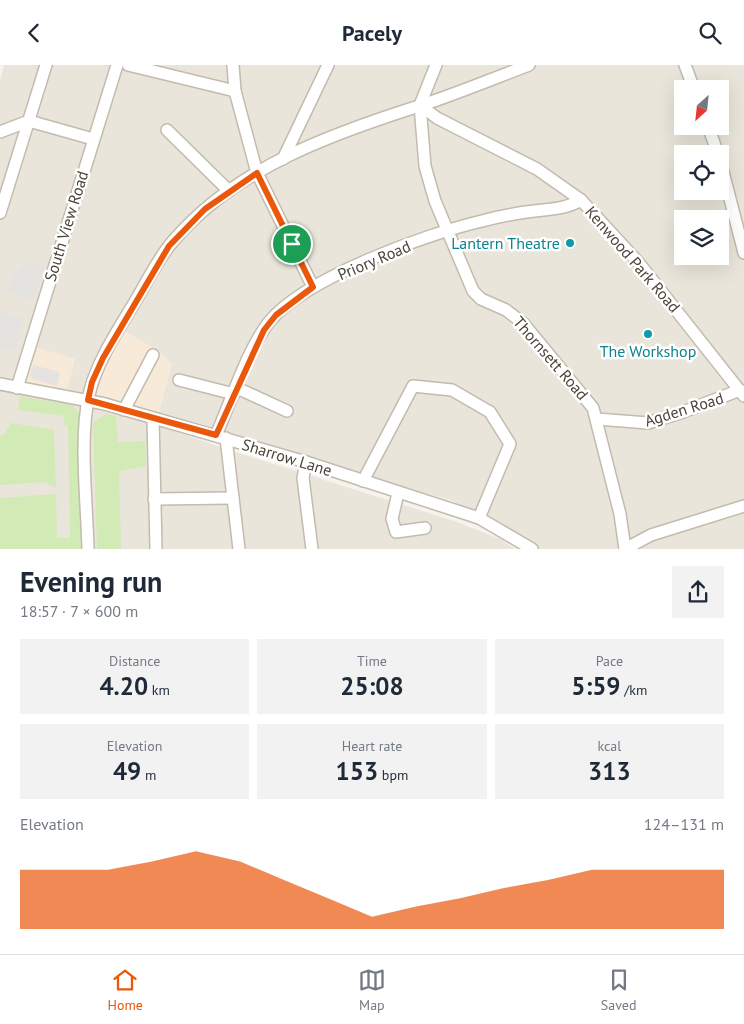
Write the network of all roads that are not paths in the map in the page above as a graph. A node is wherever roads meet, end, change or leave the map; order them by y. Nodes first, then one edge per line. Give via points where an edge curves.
1 (46, 65) edge
2 (117, 65) edge
3 (128, 65) edge
4 (233, 65) edge
5 (328, 65) edge
6 (436, 65) edge
7 (529, 65) edge
8 (685, 65) edge
9 (172, 70) edge
10 (691, 80) edge
11 (235, 91) junction
12 (420, 105) junction
13 (29, 121) junction
14 (167, 130) dead end
15 (0, 132) edge
16 (93, 139) junction
17 (283, 159) junction
18 (257, 173) junction
19 (229, 191) junction
20 (729, 195) edge
21 (581, 200) junction
22 (0, 213) edge
23 (448, 230) junction
24 (744, 253) edge
25 (313, 287) junction
26 (153, 355) dead end
27 (179, 380) dead end
28 (0, 384) edge
29 (17, 388) junction
30 (235, 391) junction
31 (742, 393) edge
32 (88, 400) junction
33 (124, 410) junction
34 (287, 411) dead end
35 (153, 418) junction
36 (597, 419) junction
37 (221, 436) junction
38 (306, 462) junction
39 (363, 481) junction
40 (398, 493) junction
41 (232, 498) junction
42 (154, 499) junction
43 (744, 505) edge
44 (480, 518) junction
45 (425, 528) dead end
46 (88, 549) edge
47 (156, 549) edge
48 (239, 549) edge
49 (312, 549) edge
50 (532, 549) edge
51 (625, 549) edge

1 - 13 street
2 - 16 street, South View Road
3 - 9 street
4 - 11 street
5 - 17 street
6 - 12 street
7 - 12 street
8 - 10 street
9 - 11 street
11 - 18 street
12 - 17 street via 333,135
12 - 21 street, Kenwood Park Road via 437,118 537,169
12 - 23 street, Thornsett Road via 425,166 434,201
13 - 15 street
13 - 16 street
13 - 22 street
14 - 19 street
16 - 29 street, South View Road
17 - 18 street
18 - 19 street
18 - 25 street
19 - 32 street via 194,218 166,250 103,358
20 - 24 street
21 - 23 street, Priory Road via 573,206 518,214
21 - 31 street, Kenwood Park Road via 638,262
23 - 25 street, Priory Road via 365,261
23 - 36 street, Thornsett Road via 473,291 481,299 506,309 523,323 587,399
25 - 30 street, Priory Road via 270,322
26 - 33 street
27 - 30 street
28 - 29 street, Sharrow Lane
29 - 32 street, Sharrow Lane
30 - 34 street
30 - 37 street, Priory Road
31 - 36 street, Agden Road via 648,423
32 - 33 street, Sharrow Lane
32 - 46 street via 85,421
33 - 35 street, Sharrow Lane
35 - 37 street, Sharrow Lane
35 - 42 street
36 - 51 street, Thornsett Road
37 - 38 street, Sharrow Lane
37 - 41 street
38 - 39 street, Sharrow Lane
38 - 49 street via 303,478
39 - 40 street, Sharrow Lane
39 - 44 street via 412,386 452,390 490,412 510,444
40 - 44 street, Sharrow Lane
40 - 45 street via 392,519 396,532
41 - 42 street
41 - 48 street
42 - 47 street
43 - 51 street via 651,535
44 - 50 street, Sharrow Lane

